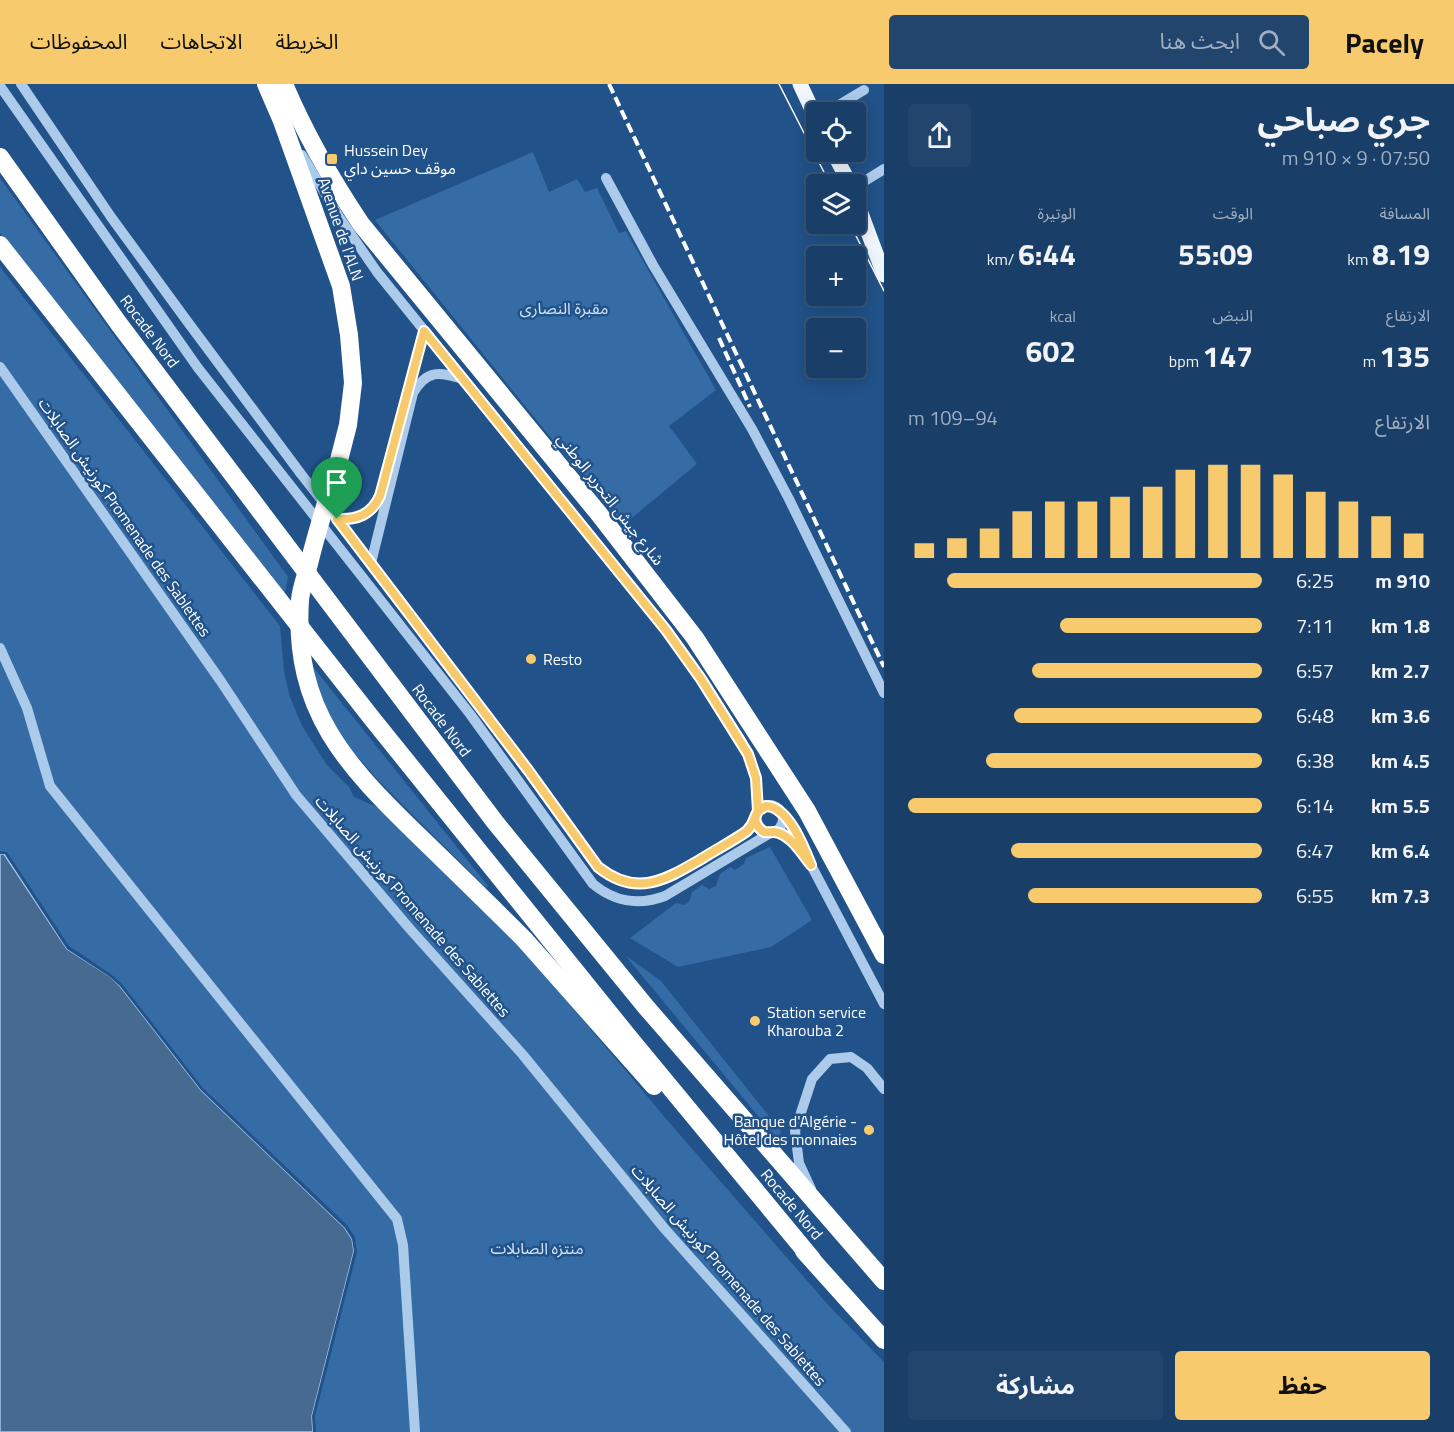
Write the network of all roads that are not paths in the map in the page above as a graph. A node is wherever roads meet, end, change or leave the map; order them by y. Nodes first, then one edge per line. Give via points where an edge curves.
1 (21, 84) edge
2 (266, 84) edge
3 (284, 84) edge
4 (800, 84) edge
5 (0, 86) edge
6 (864, 90) dead end
7 (808, 102) edge
8 (844, 102) edge
9 (282, 121) junction
10 (0, 157) edge
11 (884, 169) edge
12 (606, 178) dead end
13 (866, 180) edge
14 (866, 227) edge
15 (0, 245) edge
16 (884, 275) edge
17 (424, 331) junction
18 (0, 367) edge
19 (463, 380) junction
20 (337, 519) junction
21 (371, 563) junction
22 (0, 648) edge
23 (884, 693) edge
24 (782, 814) junction
25 (757, 815) junction
26 (774, 832) junction
27 (811, 865) junction
28 (524, 939) joint
29 (884, 955) edge
30 (884, 1004) edge
31 (884, 1089) edge
32 (841, 1231) junction
33 (812, 1259) junction
34 (884, 1275) edge
35 (884, 1281) edge
36 (884, 1340) edge
37 (415, 1432) edge
38 (846, 1432) edge

1 - 20 street via 111,217
2 - 9 highway, Avenue de l'ALN
3 - 29 highway, شارع جيش التحرير الوطني via 329,176 361,224 599,514 695,638 807,811
4 - 7 main road
5 - 26 street via 192,359 470,714 593,884 622,900 655,900
6 - 8 street
9 - 17 street via 339,217
9 - 28 highway, Avenue de l'ALN, bridge via 341,286 353,383 348,425 300,597 299,634 313,699 344,757 370,788
10 - 32 highway, Rocade Nord via 119,324 495,822 646,1007
11 - 13 street
12 - 23 street via 653,265 753,429
14 - 16 main road
15 - 33 highway, Rocade Nord via 366,712
17 - 19 street
17 - 20 street via 380,496 363,515
18 - 38 street, كورنيش الصابلات Promenade des Sablettes via 296,795 523,1055 664,1228
19 - 21 street via 436,374 424,379 413,393
19 - 25 street via 666,630 701,679 748,754 756,778
20 - 21 street
21 - 25 street via 606,873 630,883 664,879 742,834
22 - 37 street via 27,708 50,786 398,1219
24 - 25 street via 771,806 762,807
24 - 26 street via 783,822
24 - 27 street via 796,830
25 - 26 street via 761,830
26 - 27 street via 790,840
27 - 30 street
28 - 33 highway, Rocade Nord
31 - 32 street via 867,1068 851,1057 830,1059 812,1079 801,1110 795,1131 799,1163 811,1189
32 - 34 highway
32 - 35 highway, Rocade Nord
33 - 36 highway, Rocade Nord

